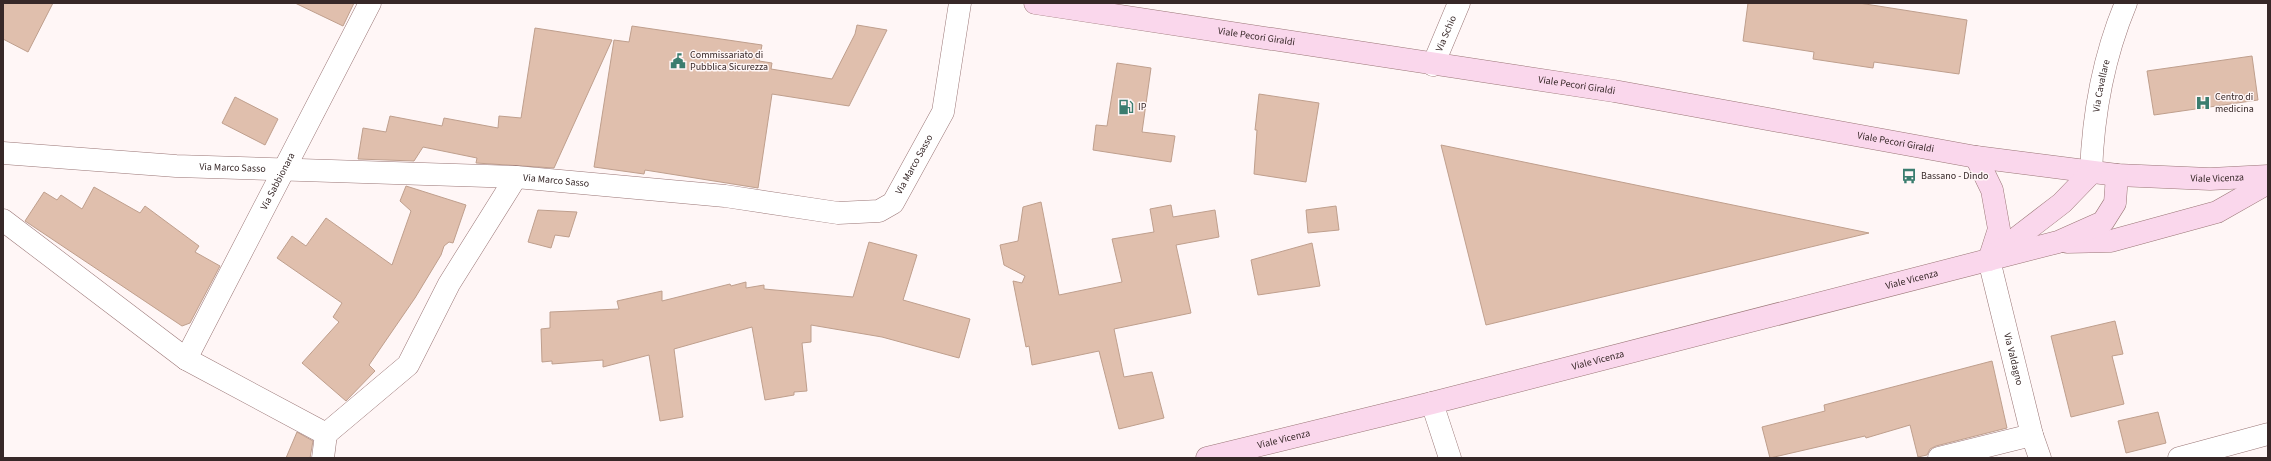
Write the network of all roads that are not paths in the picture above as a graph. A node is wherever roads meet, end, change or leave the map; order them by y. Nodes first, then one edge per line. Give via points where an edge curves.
1 (370, 3) edge
2 (960, 3) edge
3 (1035, 3) edge
4 (1459, 3) edge
5 (2126, 3) edge
6 (1433, 65) junction
7 (3, 152) edge
8 (1976, 157) junction
9 (284, 170) junction
10 (2091, 173) junction
11 (2118, 175) junction
12 (2268, 176) edge
13 (516, 177) junction
14 (2268, 183) edge
15 (3, 220) edge
16 (2058, 242) junction
17 (1989, 260) junction
18 (186, 359) junction
19 (1432, 403) junction
20 (326, 434) junction
21 (2268, 434) edge
22 (2032, 435) junction
23 (323, 458) edge
24 (1207, 458) edge
25 (1450, 458) edge
26 (1939, 458) edge
27 (2040, 458) edge
28 (2179, 458) edge

1 - 9 street, Via Sabbionara
2 - 13 street, Via Marco Sasso via 943,112 893,203 879,211 838,213 725,196
3 - 6 street, Viale Pecori Giraldi
4 - 6 street, Via Schio
5 - 10 street, Via Cavallare via 2114,32 2099,88 2092,138
6 - 8 street, Viale Pecori Giraldi via 1614,91
7 - 9 street, Via Marco Sasso via 176,166
8 - 10 street, Viale Pecori Giraldi
8 - 17 street via 1992,190 1999,229
9 - 13 street, Via Marco Sasso
9 - 18 street, Via Sabbionara
10 - 11 street, Viale Pecori Giraldi
10 - 17 street via 2062,203
11 - 12 street, Viale Vicenza via 2210,179
11 - 16 street via 2115,203 2102,222
13 - 20 street via 449,284 408,365
14 - 16 street via 2217,212 2111,241
15 - 18 street
16 - 17 street, Viale Vicenza
17 - 19 street, Viale Vicenza
17 - 22 street, Via Valdagno
18 - 20 street
19 - 24 street, Viale Vicenza
19 - 25 street
20 - 23 street
21 - 28 street
22 - 26 street
22 - 27 street, Via Valdagno

